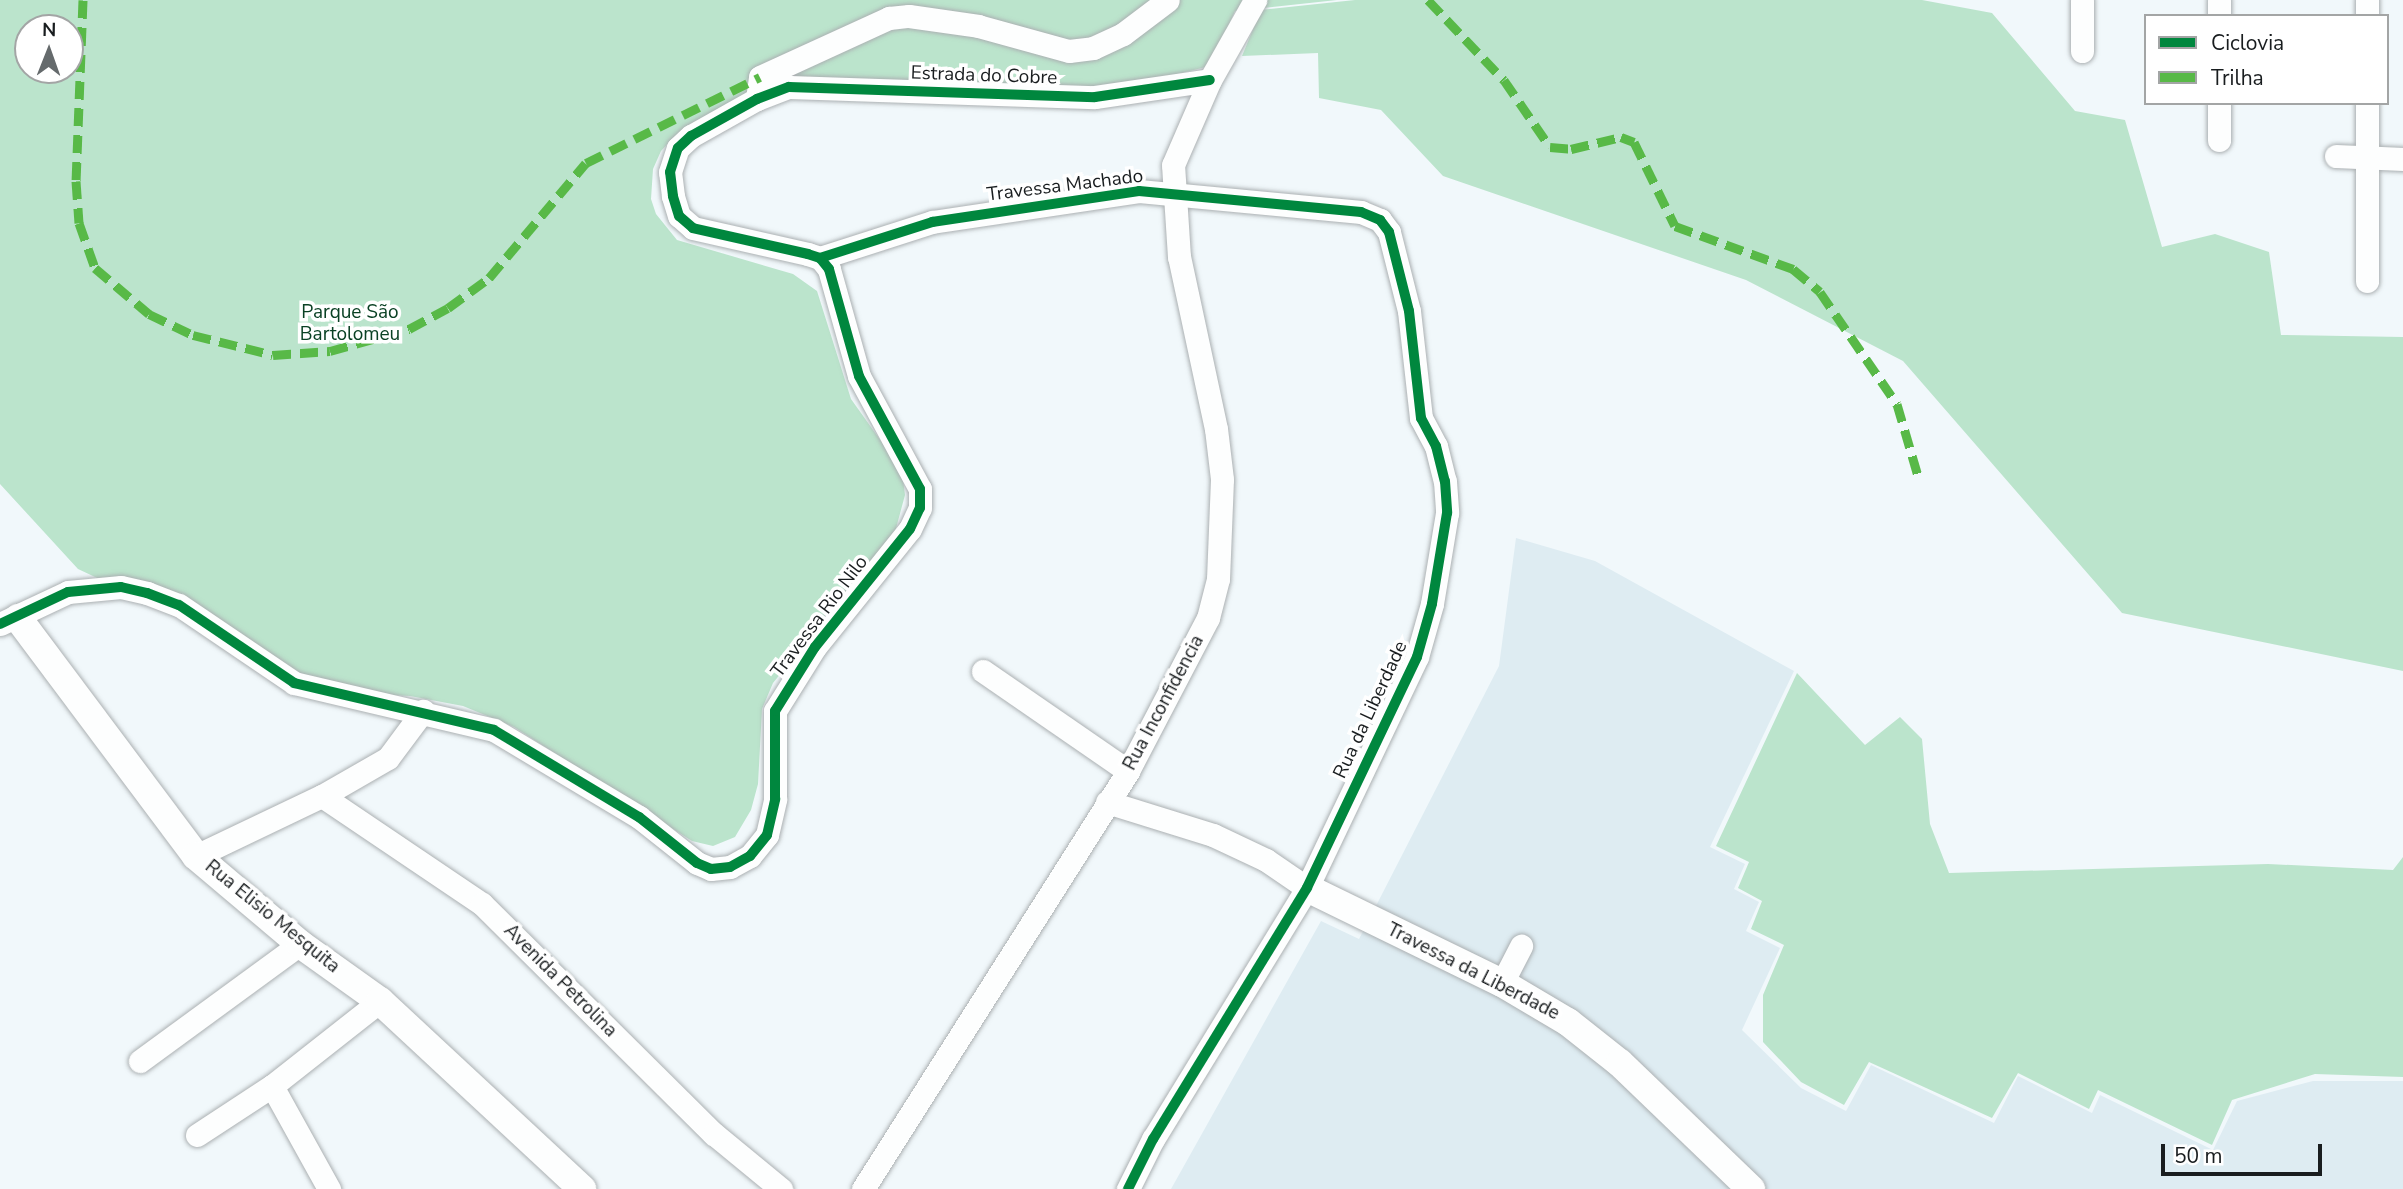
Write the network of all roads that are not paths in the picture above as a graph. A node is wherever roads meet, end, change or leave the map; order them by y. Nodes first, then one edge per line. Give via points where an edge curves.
1 (1168, 0) edge
2 (1255, 0) edge
3 (2081, 0) edge
4 (2082, 51) dead end
5 (1210, 80) junction
6 (757, 99) junction
7 (2219, 105) edge
8 (2367, 105) edge
9 (2219, 140) dead end
10 (2336, 156) dead end
11 (2403, 159) edge
12 (2367, 160) junction
13 (1173, 193) junction
14 (1361, 212) joint
15 (820, 258) junction
16 (2367, 281) dead end
17 (9, 621) edge
18 (983, 671) dead end
19 (423, 711) junction
20 (1128, 771) junction
21 (322, 796) junction
22 (1107, 802) junction
23 (196, 856) junction
24 (1307, 888) junction
25 (300, 944) junction
26 (1521, 946) dead end
27 (1502, 983) junction
28 (380, 1001) junction
29 (140, 1061) dead end
30 (272, 1086) junction
31 (197, 1135) dead end
32 (329, 1189) edge
33 (582, 1189) edge
34 (781, 1189) edge
35 (863, 1189) edge
36 (1128, 1189) edge
37 (1751, 1189) edge

1 - 6 street, Estrada do Cobre via 1124,34 1093,48 1069,51 978,26 909,16 889,18 760,77
2 - 5 street, Rua Inconfidencia
3 - 4 street
5 - 6 street, Estrada do Cobre via 1095,97 789,87
5 - 13 street, Rua Inconfidencia via 1180,141 1173,165
6 - 15 street via 691,135 678,148 670,172 678,216 693,228
7 - 9 street
8 - 12 street
10 - 12 street
11 - 12 street
12 - 16 street
13 - 14 street, Travessa Machado
13 - 15 street, Travessa Machado via 1101,195 932,222
13 - 20 street, Rua Inconfidencia via 1179,257 1216,429 1222,541 1208,618
14 - 24 street, Rua da Liberdade via 1380,220 1389,232 1409,311 1421,418 1436,446 1447,513 1432,604 1417,657
15 - 19 street, Travessa Rio Nilo via 836,290 859,376 917,479 920,508 910,529 815,647 775,711 775,799 767,835 751,856 730,867 711,869 639,817 494,730
17 - 19 street, Travessa Rio Nilo via 68,592 121,587 179,605 294,683
17 - 23 street, Rua Elisio Mesquita
18 - 20 street
19 - 21 street via 388,758
20 - 22 street, Rua Inconfidencia
21 - 23 street
21 - 34 street, Avenida Petrolina via 482,904 714,1134
22 - 24 street via 1213,835 1266,860
22 - 35 street, Rua Inconfidencia
23 - 25 street, Rua Elisio Mesquita
24 - 27 street, Travessa da Liberdade
24 - 36 street, Rua da Liberdade via 1153,1139
25 - 28 street, Rua Elisio Mesquita
25 - 29 street
26 - 27 street
27 - 37 street, Travessa da Liberdade via 1592,1038
28 - 30 street
28 - 33 street, Rua Elisio Mesquita
30 - 31 street
30 - 32 street

